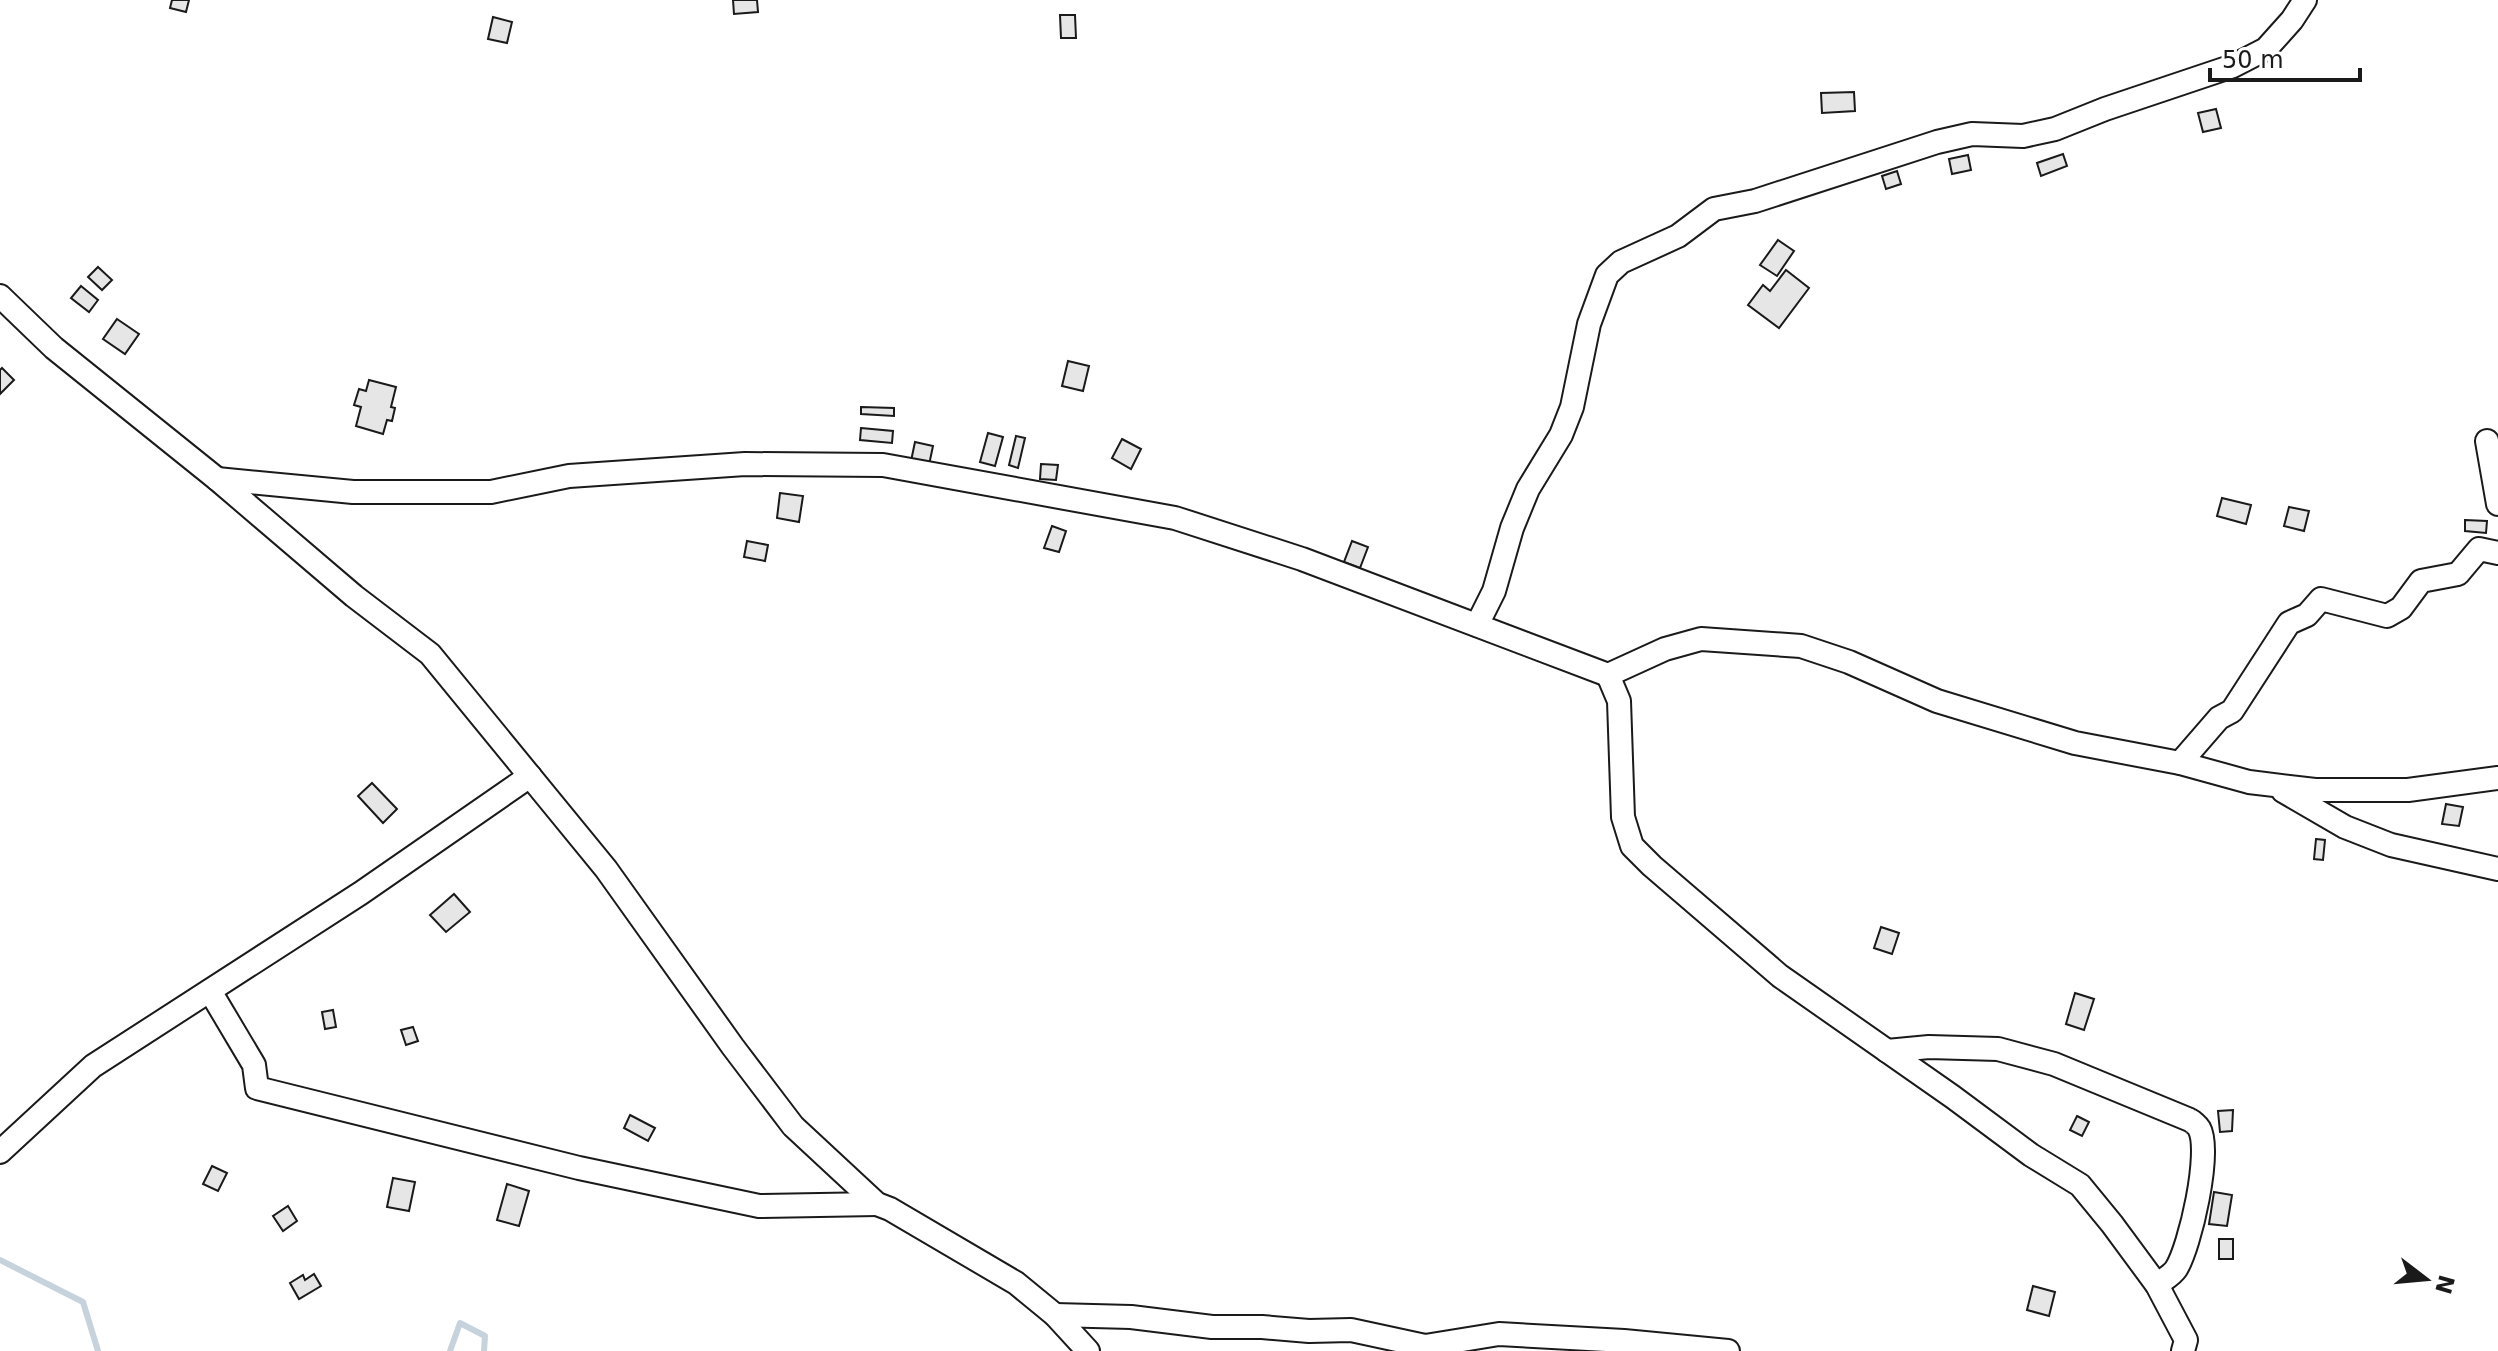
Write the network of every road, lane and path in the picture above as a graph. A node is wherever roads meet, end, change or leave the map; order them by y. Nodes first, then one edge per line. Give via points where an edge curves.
1 (2305, 0) edge
2 (0, 296) edge
3 (2487, 441) dead end
4 (217, 479) junction
5 (2498, 504) edge
6 (2498, 553) edge
7 (1477, 625) junction
8 (1608, 675) junction
9 (2180, 763) junction
10 (530, 776) junction
11 (2498, 778) edge
12 (2272, 785) junction
13 (2498, 869) edge
14 (210, 991) junction
15 (1887, 1051) junction
16 (0, 1152) edge
17 (877, 1204) junction
18 (2157, 1285) junction
19 (1055, 1315) junction
20 (1088, 1351) edge
21 (1728, 1351) edge
22 (2183, 1351) edge

1 - 7 street via 2266,49 2233,66 2055,129 2023,136 1972,134 1937,142 1755,201 1714,209 1678,236 1621,262 1607,275 1589,324 1572,407 1528,489
2 - 4 street via 54,348
3 - 5 street
4 - 7 street via 353,492 491,492 569,476 745,464 883,465 1175,518
4 - 10 street via 430,654
6 - 9 street via 2479,549 2458,574 2421,581 2401,608 2387,616 2321,599 2307,615 2289,623 2232,711 2219,718
7 - 8 street
8 - 9 street via 1701,639 1801,646 1937,701 2075,743
8 - 15 street via 1619,701 1623,817 1632,846 1780,976
9 - 12 street
10 - 14 street
10 - 17 street via 606,869 793,1126
11 - 12 street via 2408,790
12 - 13 street via 2345,827 2391,845
14 - 16 street via 93,1066
14 - 17 street via 254,1065 257,1088 579,1168 759,1206
15 - 18 street via 2080,1185
15 - 18 street via 1998,1049 2054,1064 2190,1120 2199,1128 2204,1148 2198,1199 2175,1271
17 - 19 street via 1016,1283
18 - 22 street via 2186,1340
19 - 20 street
19 - 21 street via 1212,1327 1351,1330 1425,1346 1499,1334

